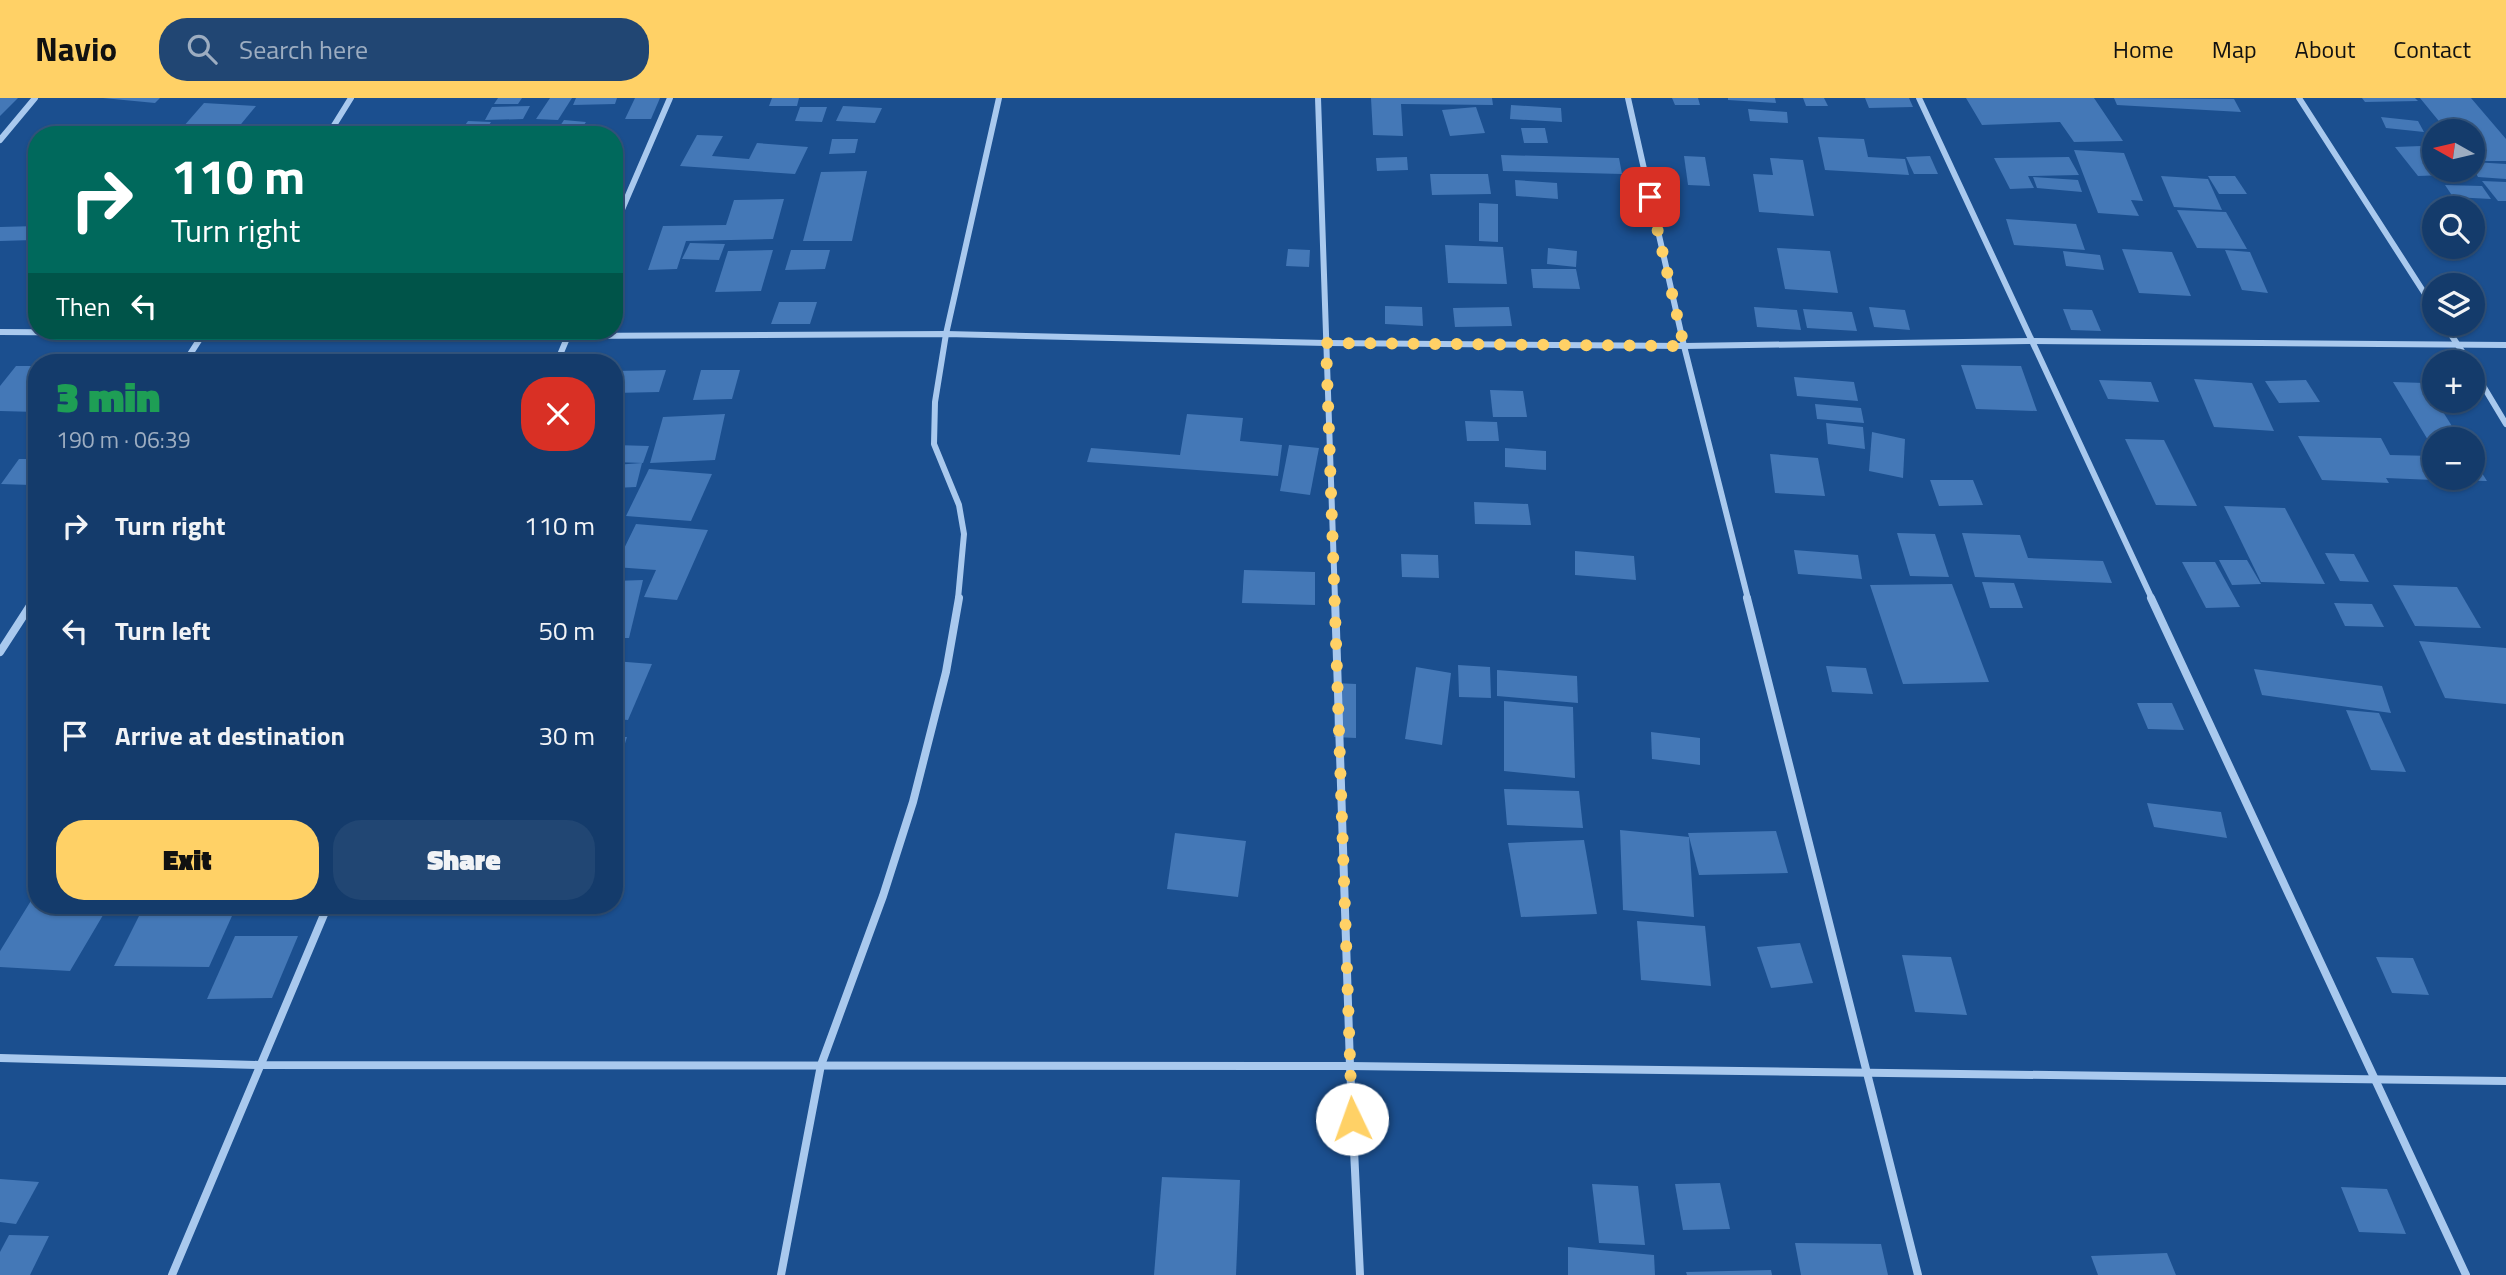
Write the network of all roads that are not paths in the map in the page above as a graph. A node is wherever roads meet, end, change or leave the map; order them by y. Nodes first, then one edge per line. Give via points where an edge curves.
1 (35, 98) edge
2 (351, 98) edge
3 (670, 98) edge
4 (999, 98) edge
5 (1318, 98) edge
6 (1628, 98) edge
7 (1919, 98) edge
8 (2299, 98) edge
9 (334, 126) edge
10 (0, 140) edge
11 (623, 207) edge
12 (2422, 289) edge
13 (0, 332) edge
14 (28, 332) edge
15 (623, 333) edge
16 (946, 334) junction
17 (2452, 336) edge
18 (2030, 341) junction
19 (1326, 343) junction
20 (2458, 345) junction
21 (2506, 345) edge
22 (1684, 346) junction
23 (2461, 350) edge
24 (2485, 389) edge
25 (2506, 424) edge
26 (28, 608) edge
27 (0, 652) edge
28 (324, 914) edge
29 (0, 1058) edge
30 (260, 1065) junction
31 (821, 1065) junction
32 (1350, 1066) junction
33 (1869, 1074) junction
34 (2377, 1081) junction
35 (2506, 1081) edge
36 (172, 1275) edge
37 (781, 1275) edge
38 (1360, 1275) edge
39 (1918, 1275) edge
40 (2466, 1275) edge

1 - 10 street
2 - 9 street
3 - 11 street
4 - 16 street
5 - 19 street
6 - 22 street
7 - 18 street
8 - 12 street
13 - 14 street
15 - 16 street
16 - 19 street
16 - 31 street via 935,401 934,444 959,505 964,534 962,578 946,672 883,896
17 - 20 street
18 - 20 street
18 - 22 street
18 - 34 street
19 - 22 street
19 - 32 street
20 - 21 street
20 - 23 street
22 - 33 street
24 - 25 street
26 - 27 street
28 - 30 street
29 - 30 street
30 - 31 street
30 - 36 street
31 - 32 street
31 - 37 street
32 - 33 street
32 - 38 street
33 - 34 street
33 - 39 street
34 - 35 street
34 - 40 street

